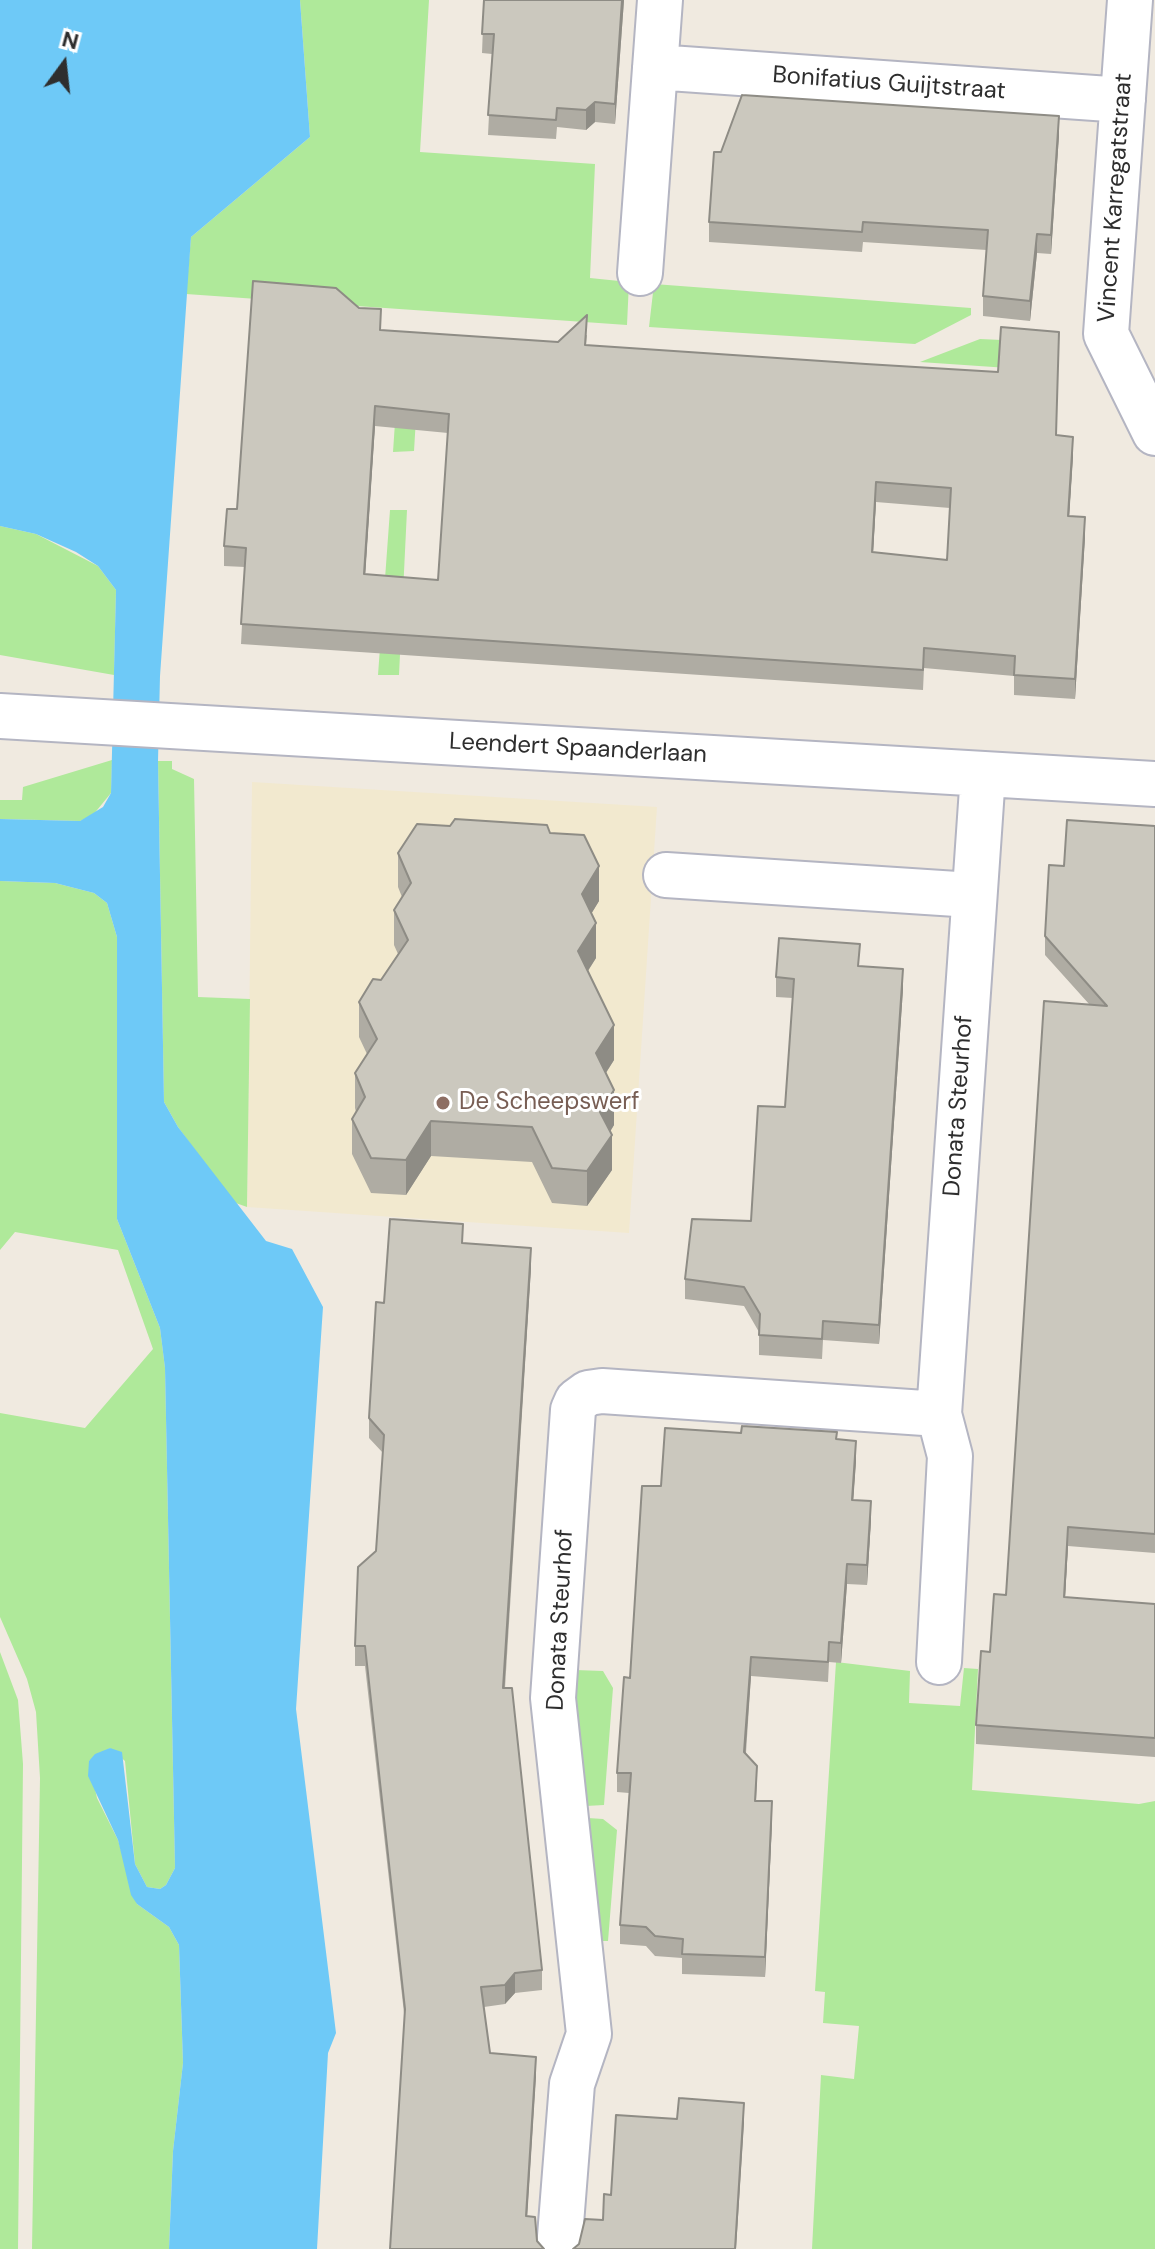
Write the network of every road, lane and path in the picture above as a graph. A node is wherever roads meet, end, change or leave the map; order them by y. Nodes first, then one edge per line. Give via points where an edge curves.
1 (660, 0) edge
2 (1130, 0) edge
3 (655, 67) junction
4 (1123, 100) junction
5 (640, 273) dead end
6 (1155, 433) edge
7 (0, 716) edge
8 (983, 774) junction
9 (1155, 784) edge
10 (666, 875) dead end
11 (972, 895) junction
12 (939, 1414) junction
13 (939, 1662) dead end
14 (559, 2249) edge

1 - 3 street
2 - 4 street, Vincent Karregatstraat
3 - 4 street, Bonifatius Guijtstraat
3 - 5 street
4 - 6 street, Vincent Karregatstraat via 1106,334
7 - 8 street, Leendert Spaanderlaan
8 - 9 street, Leendert Spaanderlaan
8 - 11 street, Donata Steurhof
10 - 11 street
11 - 12 street, Donata Steurhof
12 - 13 street, Donata Steurhof via 950,1456
12 - 14 street, Donata Steurhof via 602,1391 577,1401 553,1698 589,2034 572,2084

